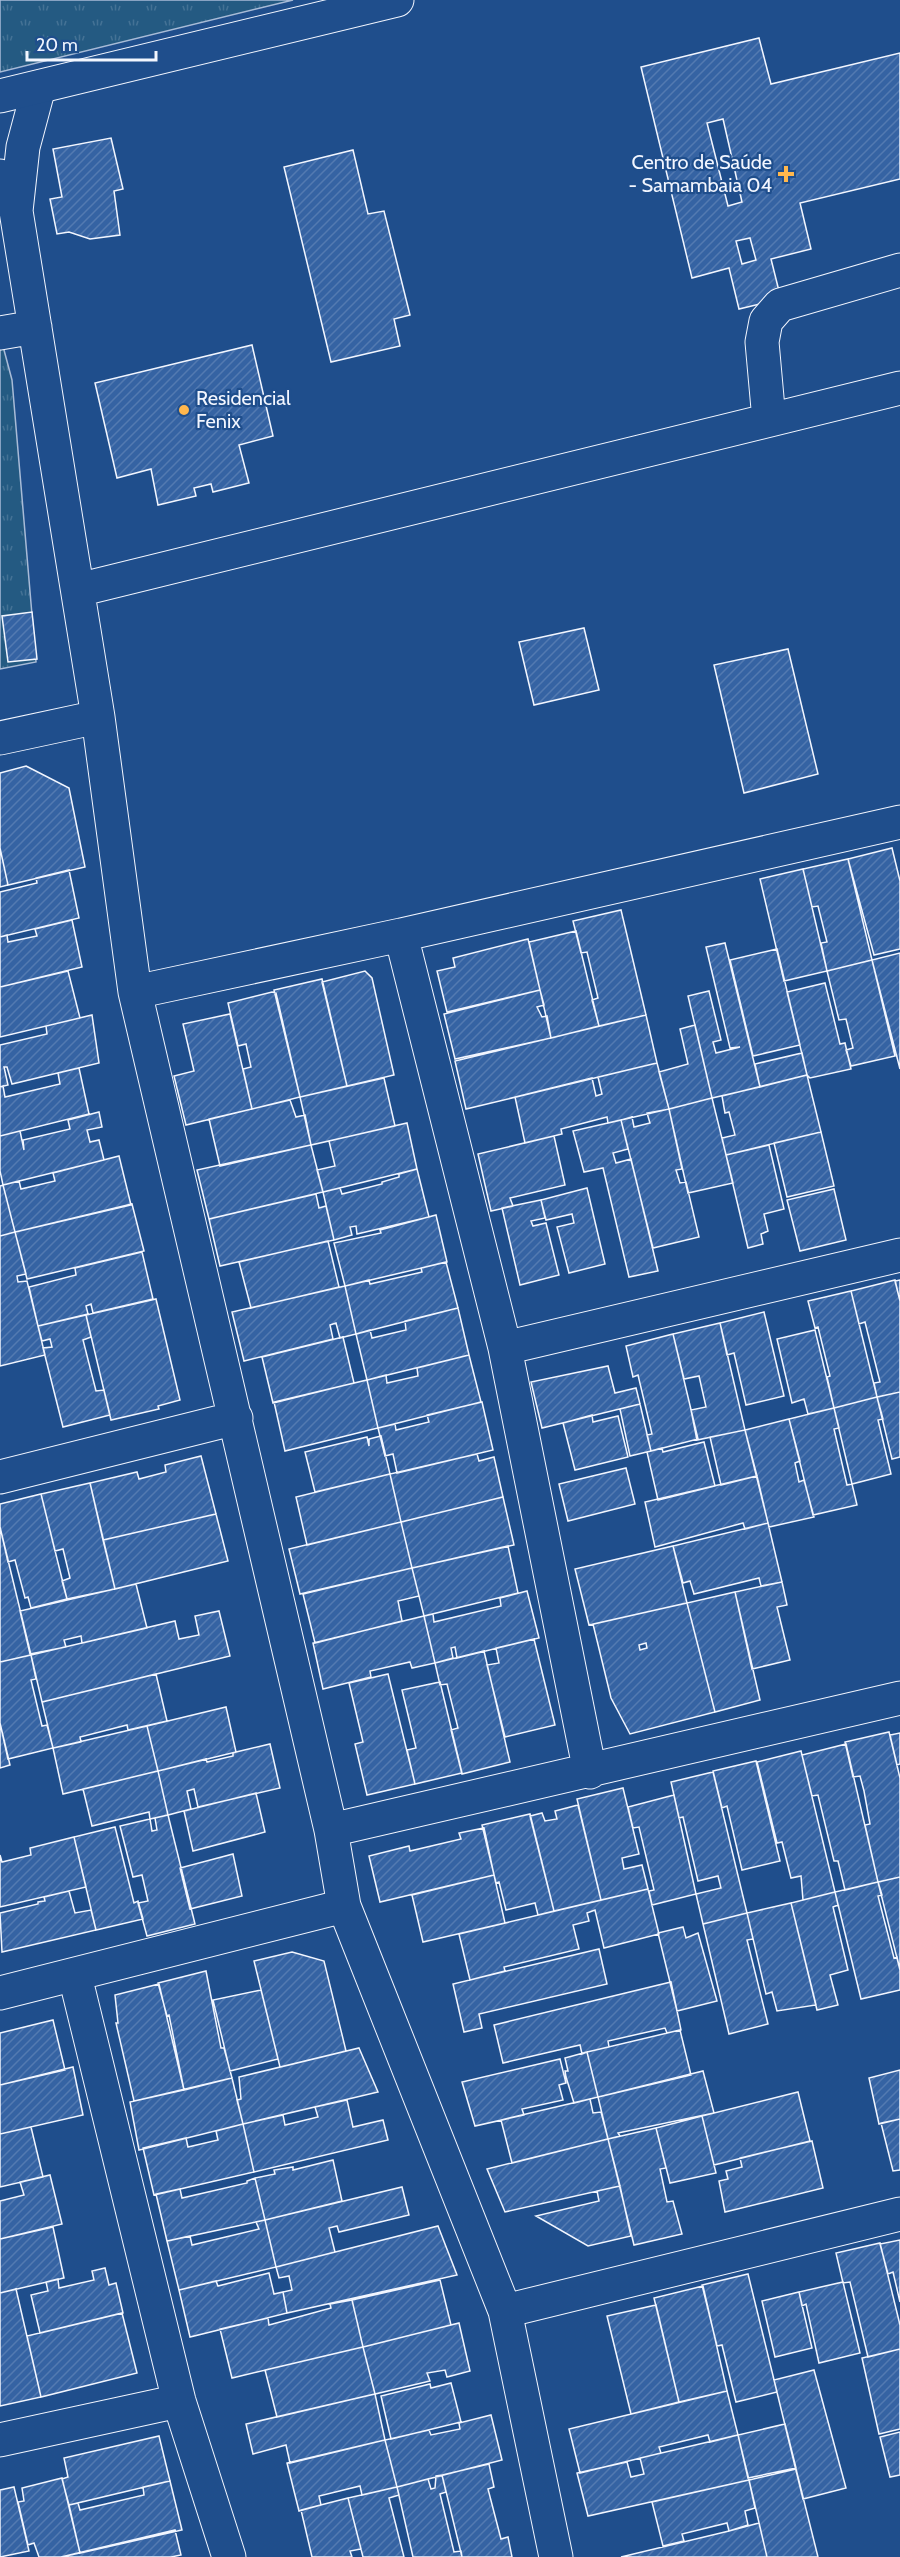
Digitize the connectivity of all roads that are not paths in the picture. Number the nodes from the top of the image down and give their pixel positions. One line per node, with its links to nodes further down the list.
1 (397, 0): 2 (street)
2 (39, 87): 3 (street); 5 (street)
3 (0, 96)
4 (0, 176): 5 (street)
5 (16, 211): 7 (street)
6 (900, 270): 10 (street)
7 (35, 327): 8 (street); 11 (street)
8 (0, 333)
9 (900, 388): 10 (street)
10 (769, 420): 11 (street)
11 (78, 590): 12 (street)
12 (99, 717): 13 (street); 16 (street)
13 (0, 738)
14 (900, 822): 15 (street)
15 (401, 934): 16 (street); 18 (street)
16 (135, 992): 19 (street)
17 (900, 1255): 18 (street)
18 (505, 1348): 22 (street)
19 (236, 1418): 20 (street); 23 (street)
20 (0, 1477)
21 (900, 1698): 22 (street)
22 (590, 1772): 23 (street)
23 (331, 1830): 24 (street)
24 (344, 1906): 25 (street); 28 (street)
25 (75, 1976): 26 (street); 29 (street)
26 (0, 1994)
27 (900, 2214): 28 (street)
28 (505, 2311): 32 (street)
29 (179, 2401): 30 (street); 31 (street)
30 (0, 2440)
31 (229, 2557)
32 (556, 2557)

